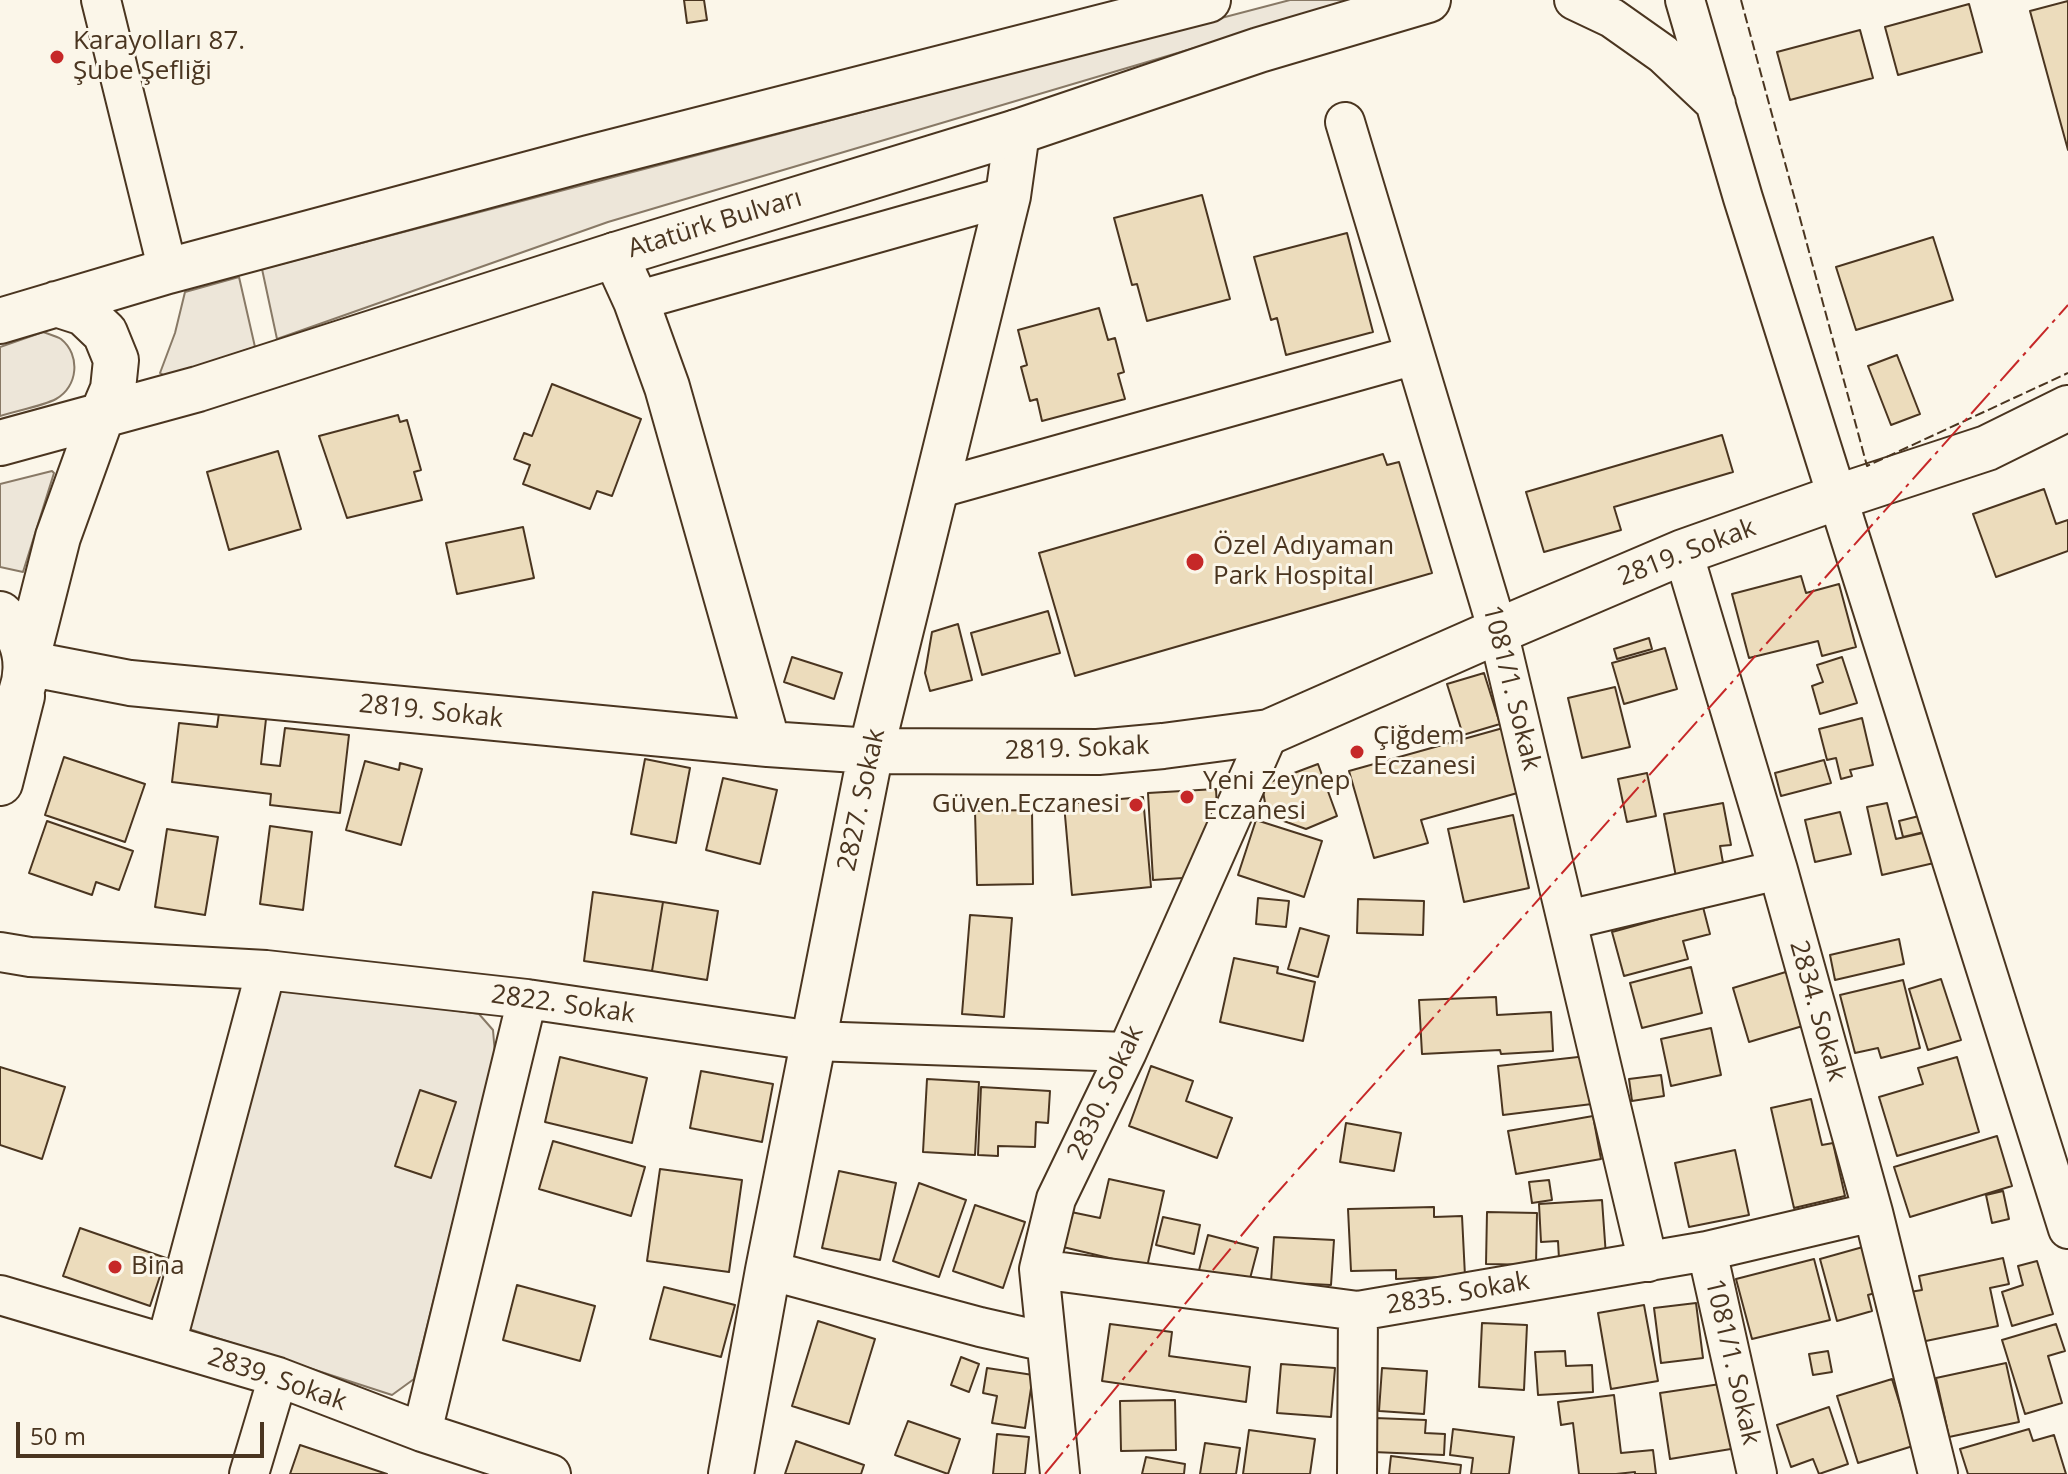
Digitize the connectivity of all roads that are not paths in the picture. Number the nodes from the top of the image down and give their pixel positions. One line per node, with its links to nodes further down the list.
1 (101, 0): 11 (street)
2 (1208, 0): 11 (main road)
3 (1428, 0): 8 (main road, Atatürk Bulvarı)
4 (1574, 0): 6 (street)
5 (1685, 0): 6 (street)
6 (1717, 105): 20 (street)
7 (1345, 122): 15 (street, 1081/1. Sokak)
8 (1017, 132): 9 (main road, 2827. Sokak); 10 (main road, Atatürk Bulvarı)
9 (1008, 196): 12 (street); 19 (main road, 2827. Sokak)
10 (615, 255): 12 (main road); 17 (main road, Atatürk Bulvarı)
11 (168, 271): 13 (main road)
12 (636, 301): 27 (main road)
13 (56, 304): 14 (main road); 17 (main road)
14 (0, 321)
15 (1415, 355): 19 (street); 23 (street, 1081/1. Sokak)
16 (2068, 408): 20 (main road, 2819. Sokak)
17 (102, 415): 18 (main road, Atatürk Bulvarı); 24 (main road)
18 (0, 443)
19 (936, 489): 28 (main road, 2827. Sokak)
20 (1838, 497): 21 (main road, 2819. Sokak); 38 (street)
21 (1683, 552): 23 (main road, 2819. Sokak); 30 (street, 2834. Sokak)
22 (0, 614): 24 (main road)
23 (1498, 631): 26 (main road, 2819. Sokak); 31 (street, 1081/1. Sokak)
24 (25, 676): 25 (main road); 27 (main road, 2819. Sokak); 29 (main road)
25 (0, 724)
26 (1269, 732): 28 (main road, 2819. Sokak); 36 (street, 2830. Sokak)
27 (768, 744): 28 (main road, 2819. Sokak)
28 (871, 751): 35 (main road, 2827. Sokak)
29 (0, 783)
30 (1778, 870): 31 (street); 37 (street, 2834. Sokak)
31 (1568, 920): 40 (street, 1081/1. Sokak)
32 (0, 952): 33 (street, 2822. Sokak)
33 (266, 970): 34 (street, 2822. Sokak); 46 (street)
34 (527, 999): 35 (street, 2822. Sokak); 48 (street)
35 (813, 1041): 36 (street, 2822. Sokak); 42 (main road, 2827. Sokak)
36 (1127, 1052): 41 (street, 2830. Sokak)
37 (1873, 1212): 39 (street, 2835. Sokak); 55 (street, 2834. Sokak)
38 (2068, 1229)
39 (1707, 1251): 40 (street, 2835. Sokak); 54 (street, 1081/1. Sokak)
40 (1648, 1262): 44 (street, 2835. Sokak)
41 (1039, 1269): 44 (street, 2835. Sokak); 45 (street, 2830. Sokak)
42 (768, 1270): 45 (street); 51 (main road, 2827. Sokak)
43 (0, 1295): 46 (street, 2839. Sokak)
44 (1358, 1311): 53 (street)
45 (1046, 1342): 52 (street, 2830. Sokak)
46 (166, 1344): 47 (street, 2839. Sokak)
47 (278, 1377): 48 (street, 2839. Sokak); 49 (street)
48 (422, 1432): 50 (street, 2839. Sokak)
49 (249, 1474)
50 (551, 1474)
51 (731, 1474)
52 (1060, 1474)
53 (1357, 1474)
54 (1757, 1474)
55 (1938, 1474)

